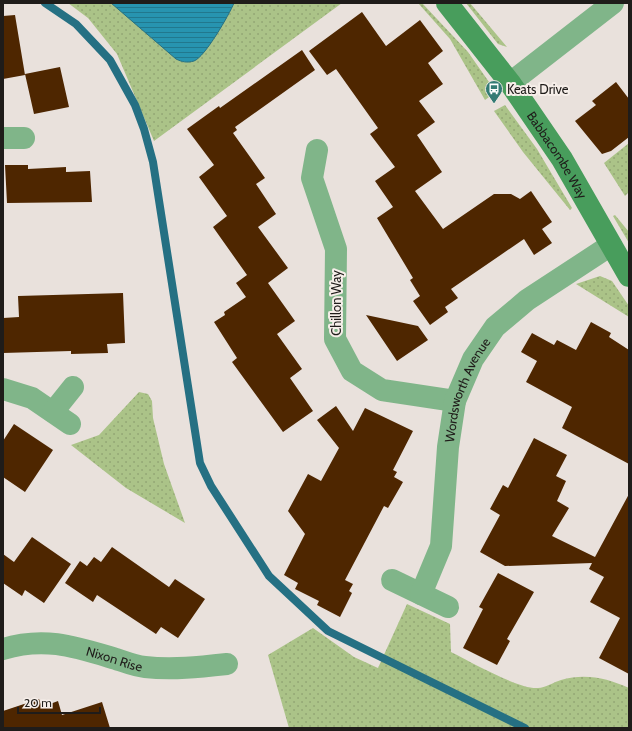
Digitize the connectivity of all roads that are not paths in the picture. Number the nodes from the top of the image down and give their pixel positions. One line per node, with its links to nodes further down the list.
1 (447, 3): 3 (street, Babbacombe Way)
2 (613, 3): 3 (street)
3 (510, 84): 5 (street, Babbacombe Way)
4 (317, 150): 9 (street, Chillon Way)
5 (611, 245): 6 (street, Babbacombe Way); 9 (street, Wordsworth Avenue)
6 (629, 276)
7 (73, 387): 8 (street)
8 (3, 388)
9 (455, 401): 11 (street, Wordsworth Avenue)
10 (392, 580): 11 (street)
11 (421, 594): 12 (street)
12 (448, 607)
13 (3, 649): 14 (street, Nixon Rise)
14 (227, 664)

